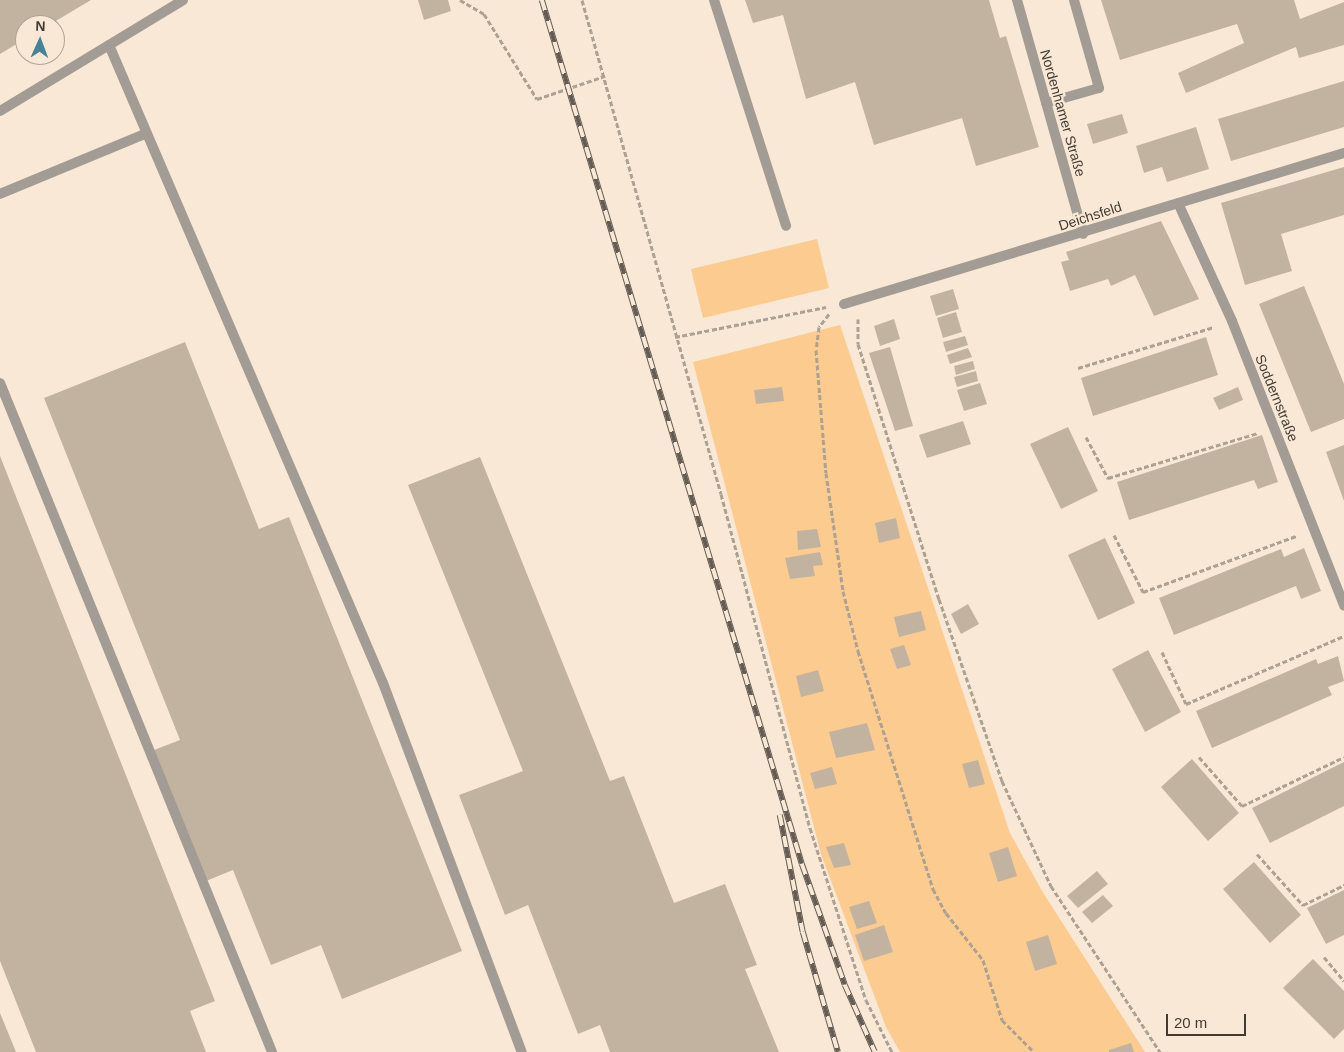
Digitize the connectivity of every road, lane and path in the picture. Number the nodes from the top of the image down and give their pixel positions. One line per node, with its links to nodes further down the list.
1 (183, 0): 7 (street)
2 (460, 0): 8 (path)
3 (582, 0): 8 (path)
4 (714, 0): 15 (street)
5 (1017, 0): 9 (street, Nordenhamer Straße)
6 (1074, 0): 9 (street)
7 (109, 45): 10 (street); 11 (street)
8 (605, 76): 20 (path)
9 (1046, 103): 16 (street, Nordenhamer Straße)
10 (0, 111)
11 (145, 134): 13 (street); 37 (street)
12 (1344, 153): 14 (street, Deichsfeld)
13 (0, 194)
14 (1178, 202): 16 (street, Deichsfeld); 19 (street, Soddernstraße)
15 (786, 226)
16 (1083, 234): 17 (street, Deichsfeld)
17 (867, 298): 18 (street, Deichsfeld); 40 (path)
18 (844, 304): 20 (path); 39 (path)
19 (1232, 321): 21 (path); 23 (street, Soddernstraße)
20 (675, 337): 38 (path)
21 (1078, 368)
22 (0, 383): 36 (street)
23 (1275, 428): 24 (path); 25 (street, Soddernstraße)
24 (1086, 437)
25 (1314, 530): 26 (path); 27 (street, Soddernstraße)
26 (1114, 535)
27 (1344, 606)
28 (1344, 636): 29 (path)
29 (1162, 652)
30 (1199, 757): 31 (path)
31 (1344, 758)
32 (1257, 854): 33 (path)
33 (1344, 885)
34 (1324, 957): 35 (path)
35 (1344, 981)
36 (272, 1052)
37 (522, 1052)
38 (892, 1052)
39 (1034, 1052)
40 (1160, 1052)

